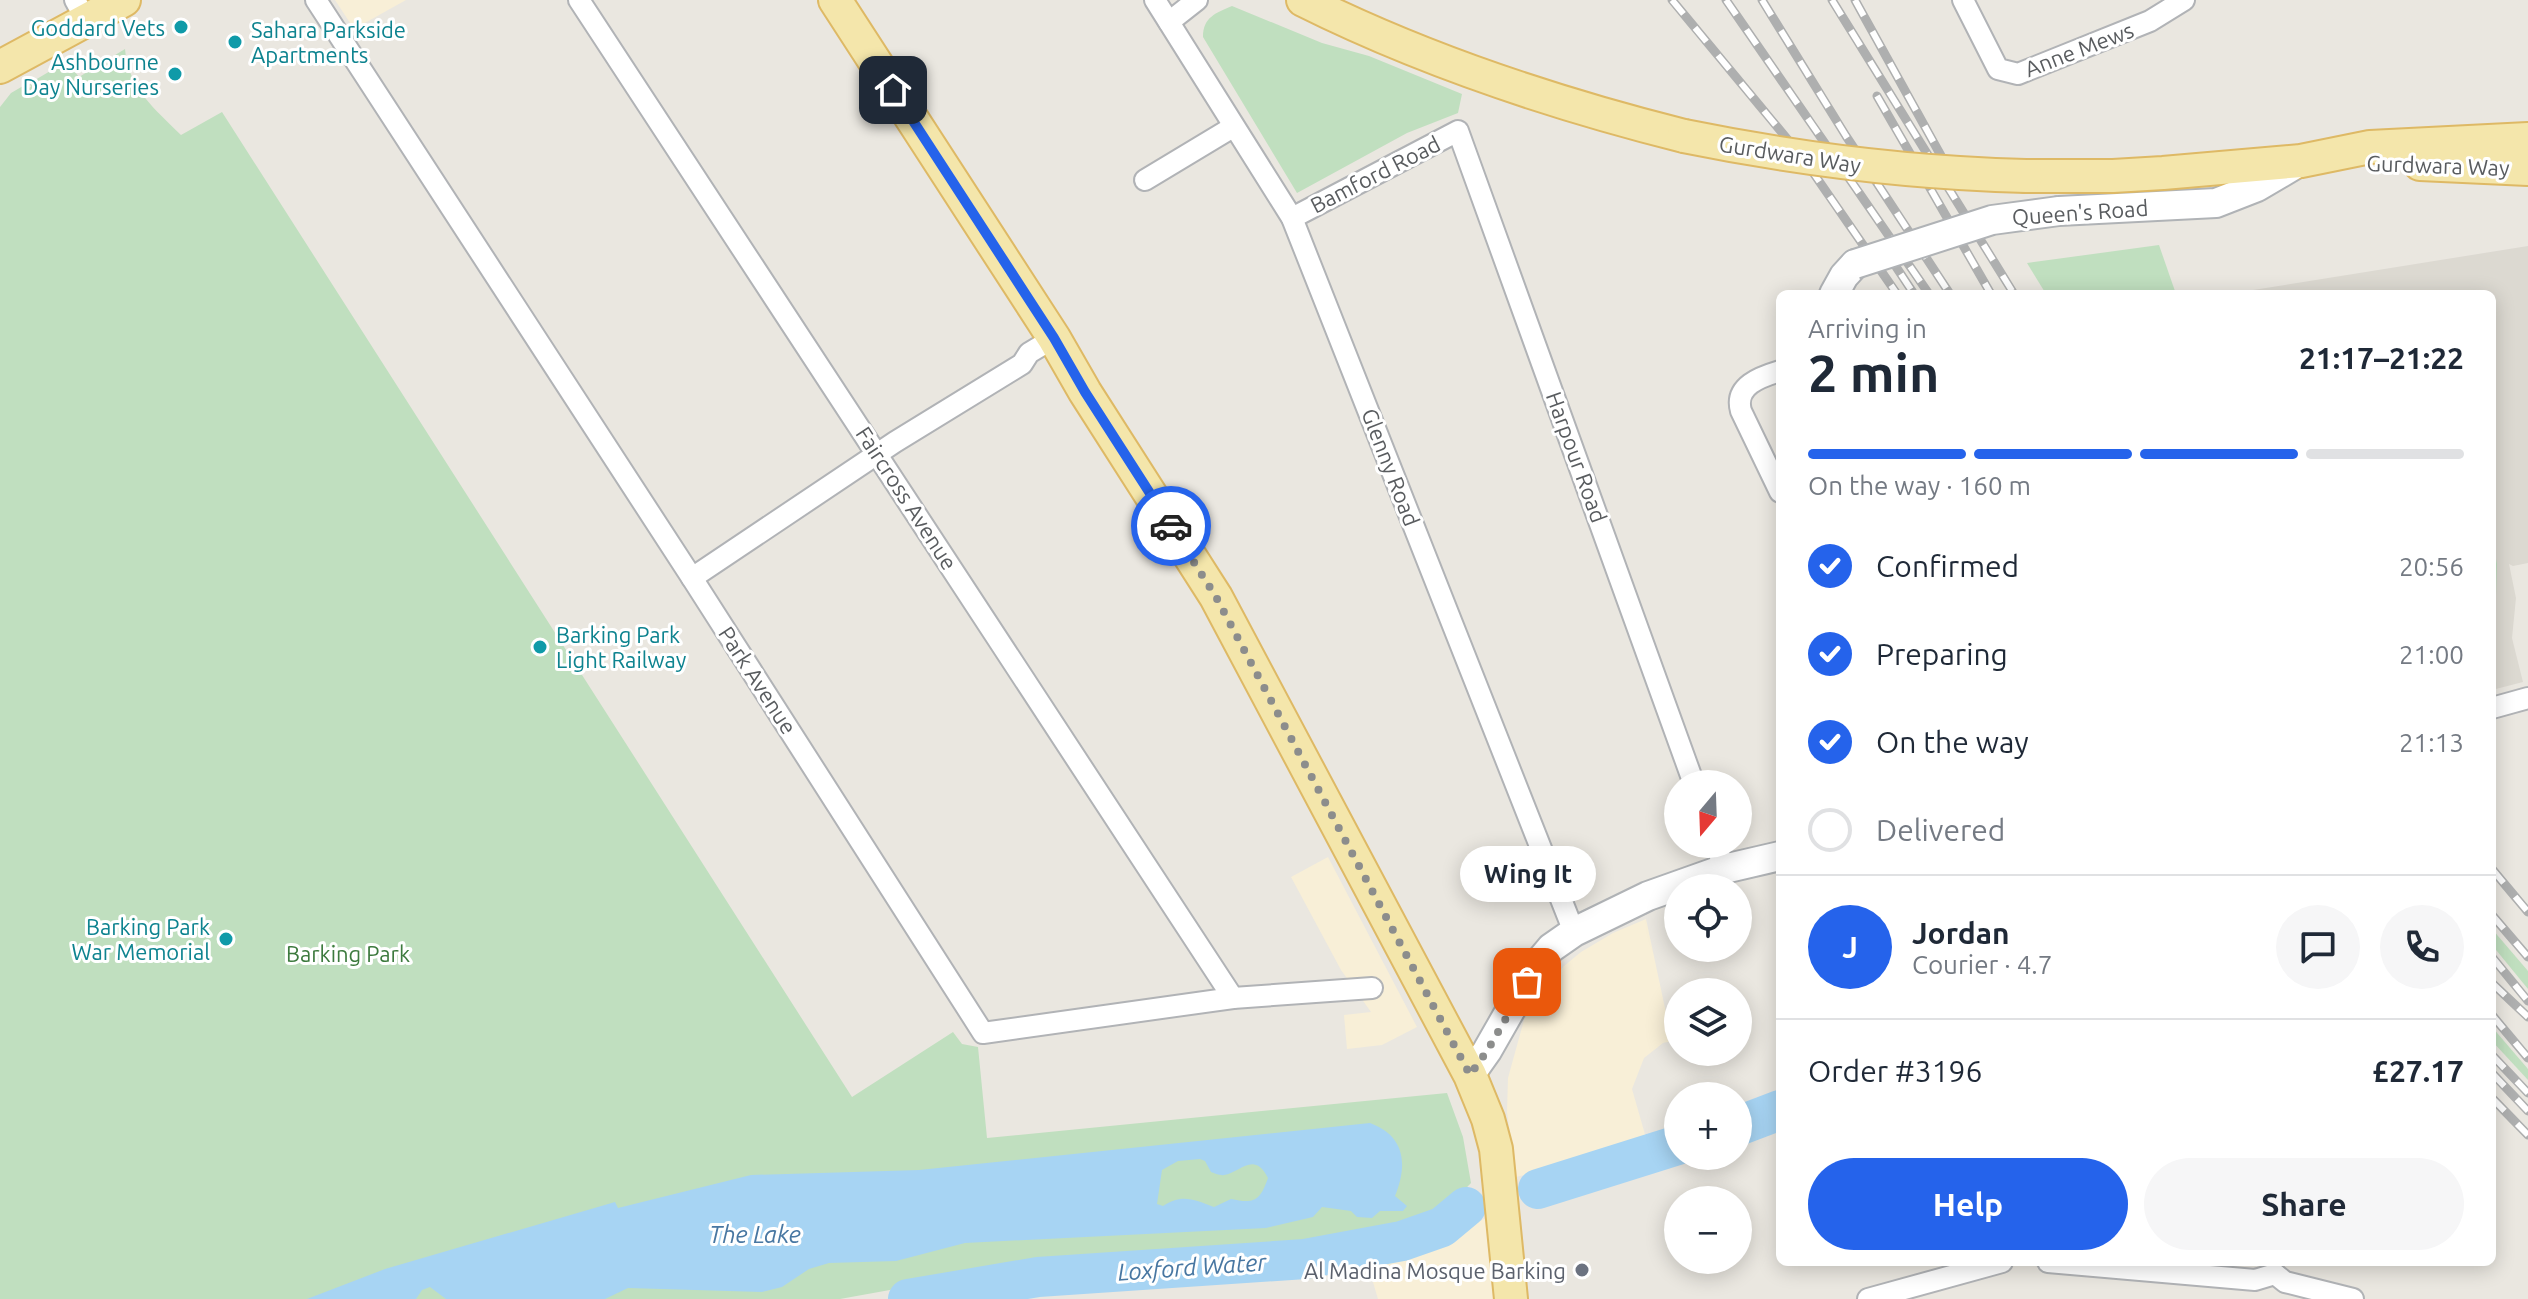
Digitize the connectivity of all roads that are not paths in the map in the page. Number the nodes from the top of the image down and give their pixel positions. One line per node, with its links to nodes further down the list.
1 (124, 0): 10 (main road)
2 (316, 0): 25 (street, Park Avenue)
3 (579, 0): 23 (street, Faircross Avenue)
4 (835, 0): 21 (main road)
5 (1155, 0): 11 (street, Glenny Road)
6 (1197, 0): 11 (street)
7 (1303, 0): 16 (main road, Gurdwara Way, bridge)
8 (1963, 0): 9 (street, Anne Mews)
9 (2184, 0)
10 (81, 10): 12 (main road)
11 (1169, 22): 13 (street, Glenny Road)
12 (0, 67)
13 (1233, 127): 18 (street); 19 (street, Glenny Road)
14 (1458, 131): 19 (street, Bamford Road); 28 (street, Harpour Road)
15 (2521, 140): 16 (main road, Gurdwara Way)
16 (2301, 161): 17 (main road, Gurdwara Way); 20 (street, Queen's Road, bridge)
17 (2528, 169)
18 (1145, 180)
19 (1292, 218): 32 (street, Glenny Road)
20 (1836, 290)
21 (1054, 338): 23 (street); 35 (main road)
22 (1776, 372): 24 (street)
23 (878, 455): 25 (street); 34 (street, Faircross Avenue)
24 (1776, 484)
25 (692, 578): 34 (street, Park Avenue)
26 (2528, 698): 27 (street)
27 (2496, 707)
28 (1689, 770)
29 (1752, 856): 30 (street)
30 (1776, 856)
31 (1716, 858): 32 (street)
32 (1574, 932): 35 (street)
33 (1372, 988): 34 (street, Park Avenue)
34 (1233, 998)
35 (1470, 1075): 39 (main road)
36 (1988, 1266): 40 (street)
37 (2094, 1266): 38 (street)
38 (2275, 1268): 41 (street)
39 (1511, 1299)
40 (1868, 1299)
41 (2353, 1299)

